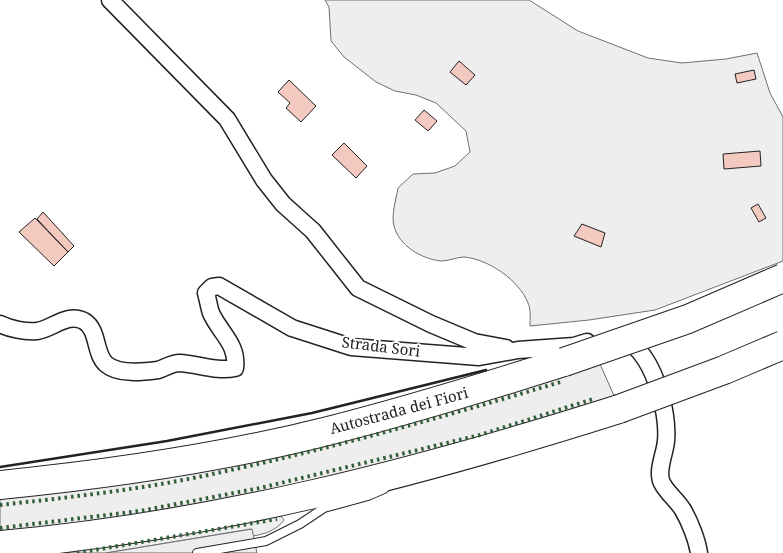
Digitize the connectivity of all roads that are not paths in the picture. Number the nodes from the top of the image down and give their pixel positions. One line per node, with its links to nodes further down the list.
1 (110, 0): 5 (street)
2 (783, 278): 7 (highway, Autostrada dei Fiori, bridge)
3 (0, 324): 5 (street, Strada Sori)
4 (783, 345): 6 (highway, bridge)
5 (518, 350): 10 (street, Strada Sori)
6 (415, 471): 8 (highway); 9 (lane)
7 (0, 485)
8 (0, 545)
9 (197, 553)
10 (699, 553)

